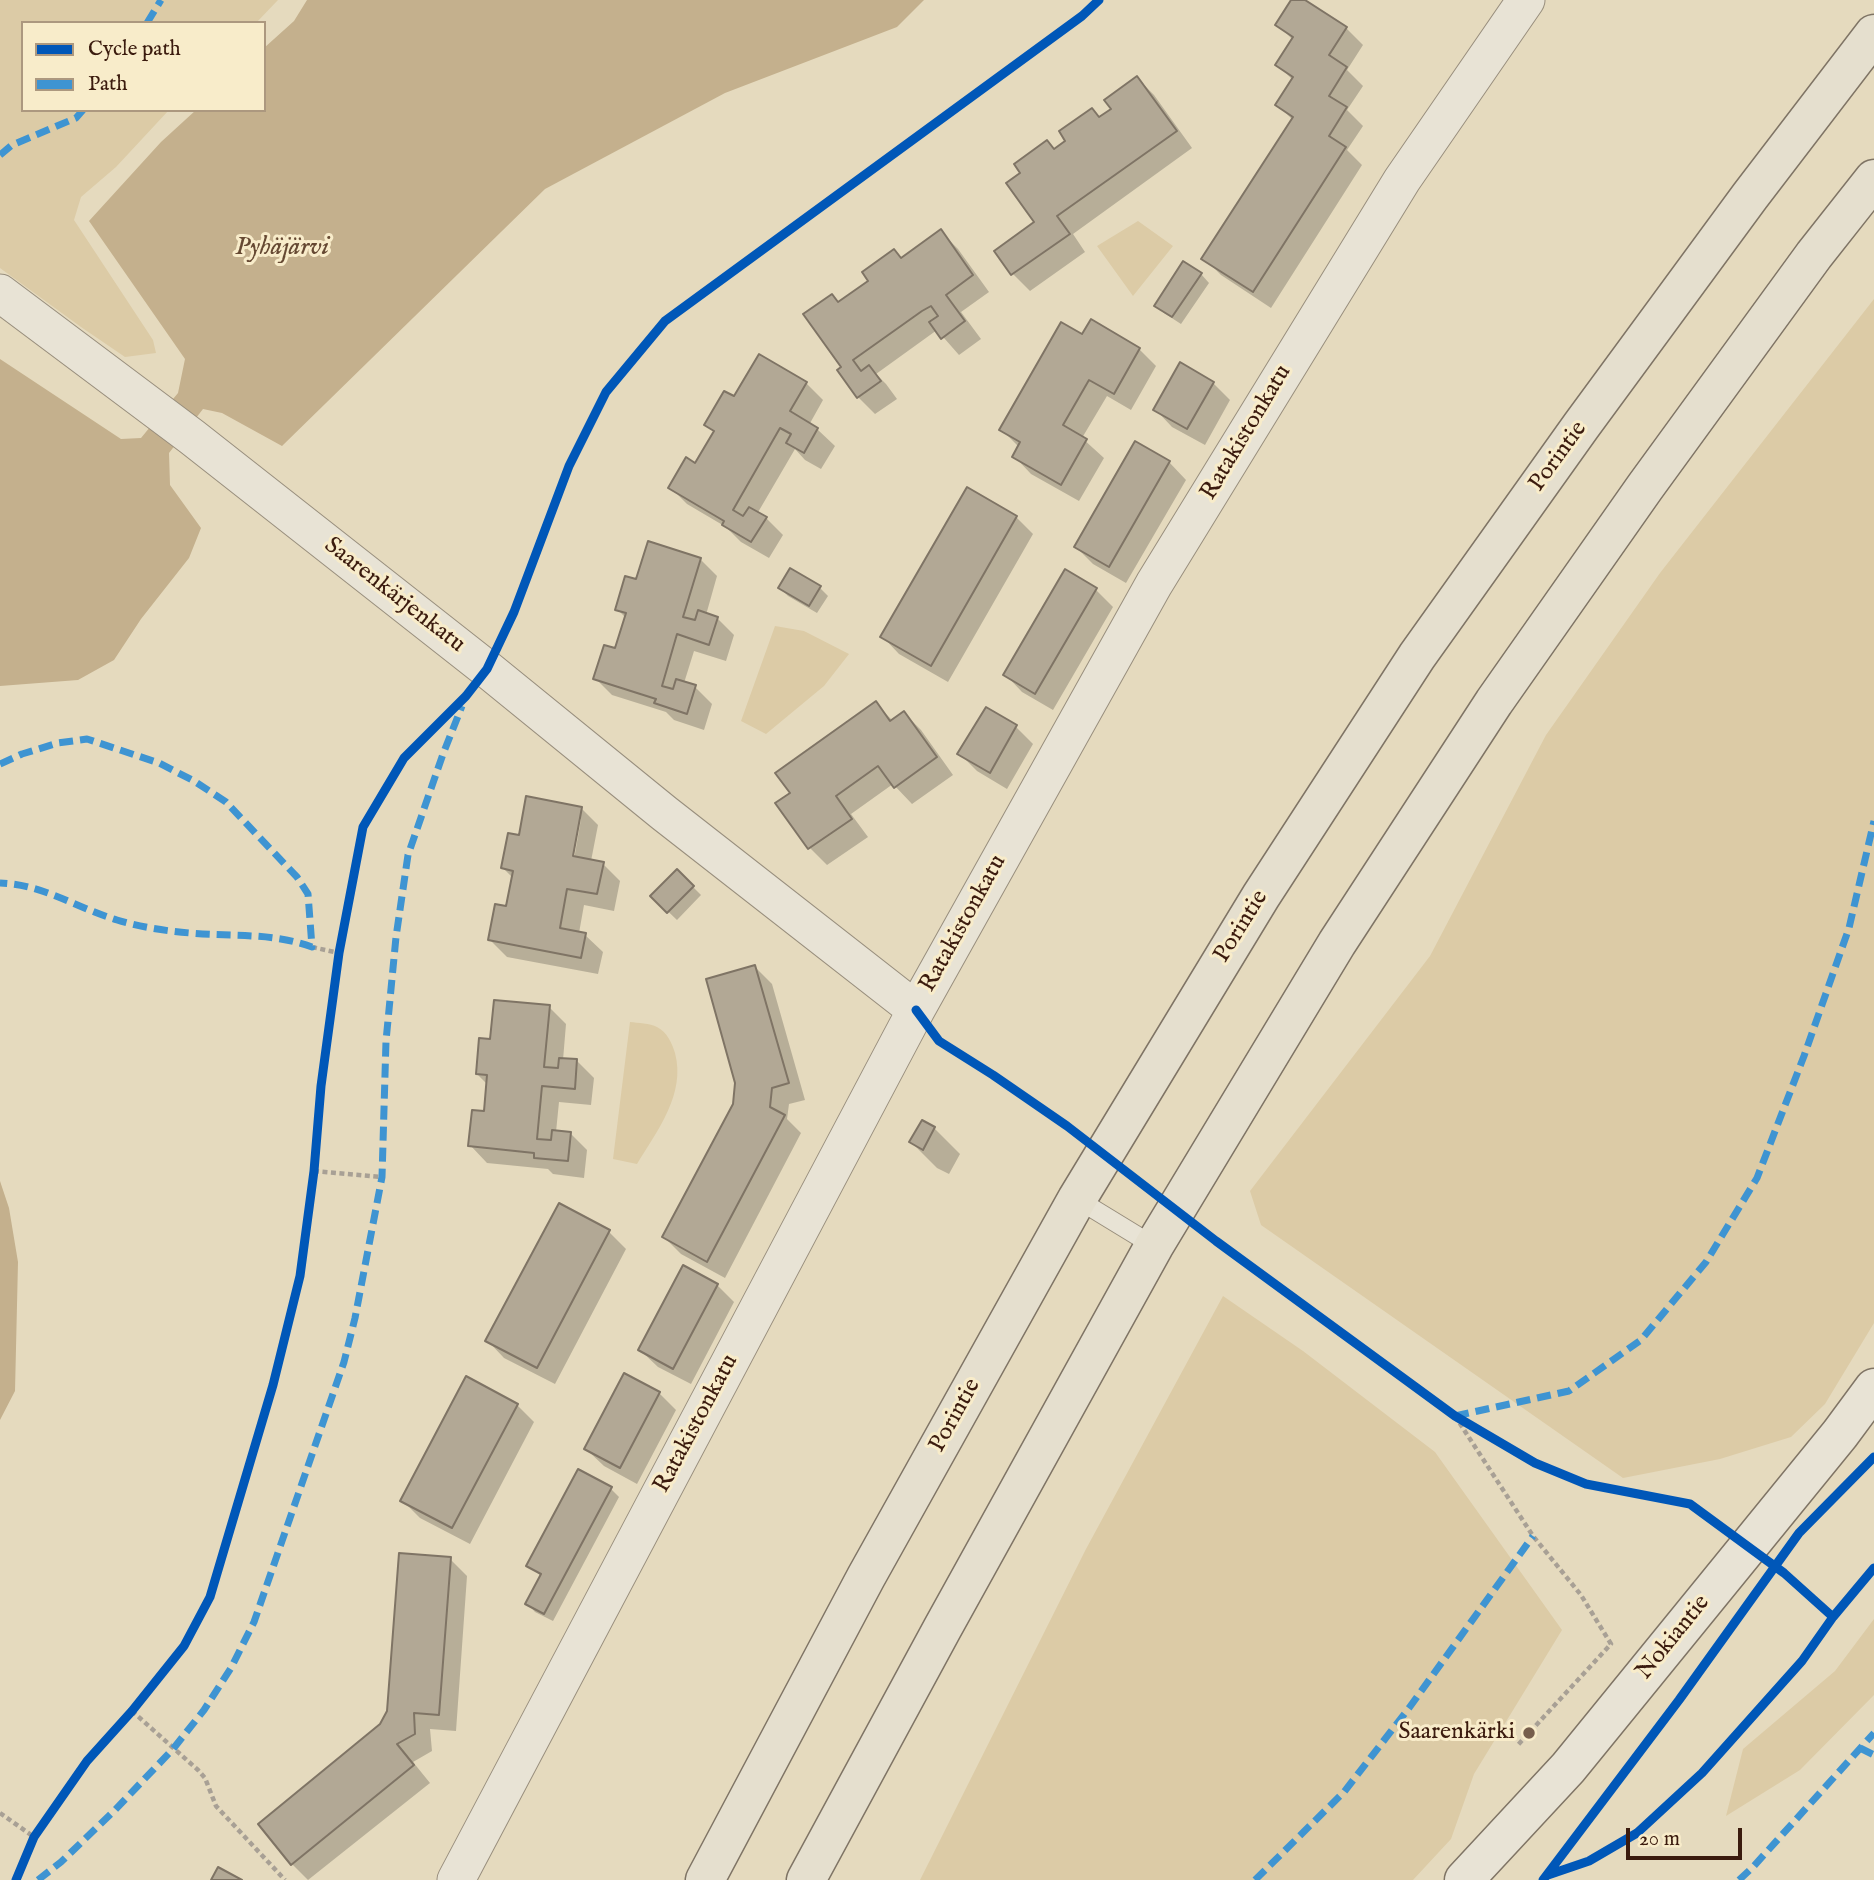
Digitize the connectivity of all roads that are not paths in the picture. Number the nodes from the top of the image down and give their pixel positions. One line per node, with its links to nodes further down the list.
1 (1526, 0): 5 (street, Ratakistonkatu)
2 (1874, 34): 6 (highway, Porintie)
3 (1874, 178): 7 (highway)
4 (0, 293): 5 (street, Saarenkärjenkatu)
5 (915, 1010): 9 (street, Ratakistonkatu)
6 (1077, 1199): 7 (lane); 10 (highway, Porintie)
7 (1154, 1246): 11 (highway)
8 (1874, 1388): 12 (main road, Nokiantie)
9 (456, 1880)
10 (705, 1880)
11 (806, 1880)
12 (1464, 1880)

